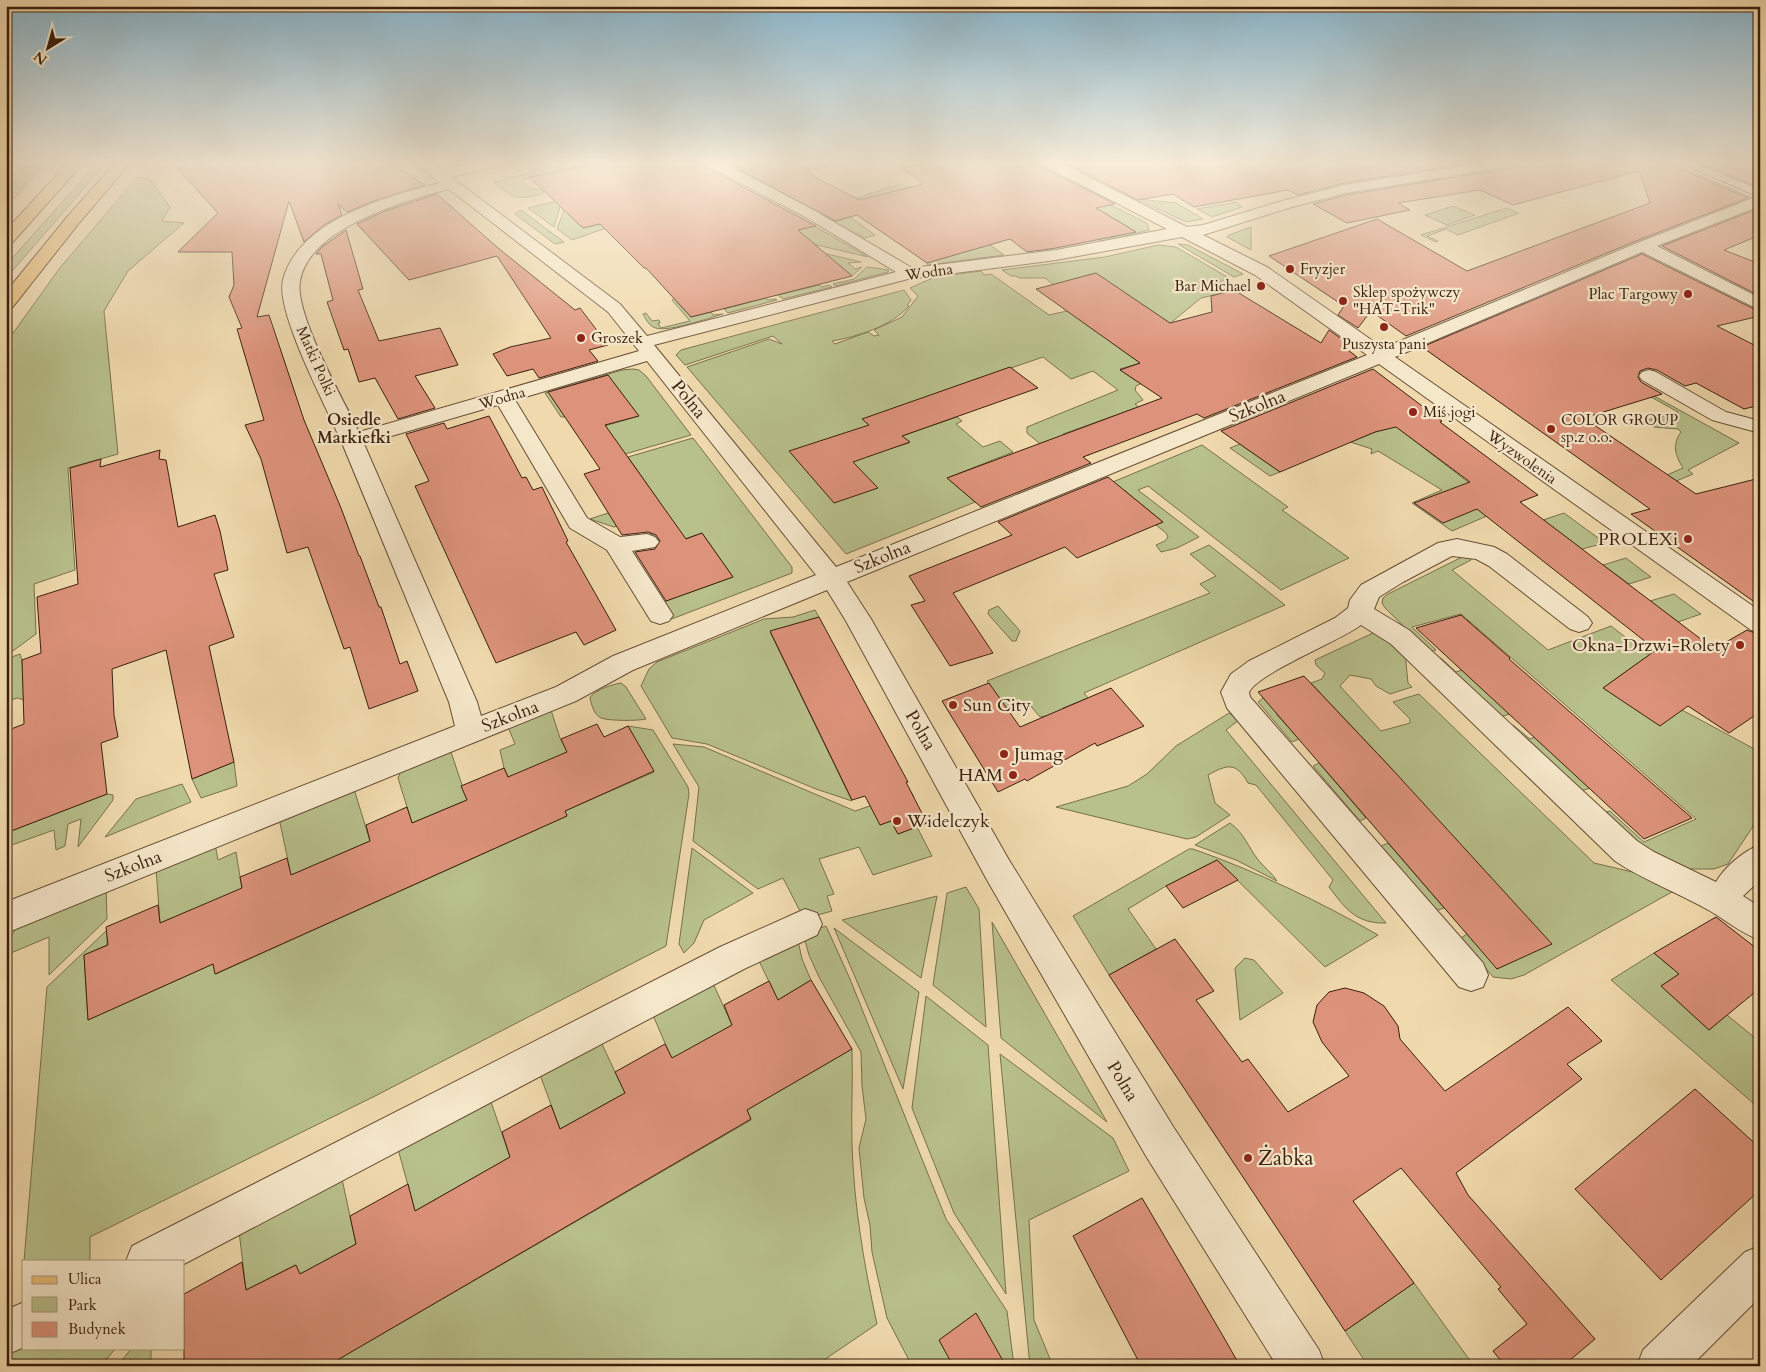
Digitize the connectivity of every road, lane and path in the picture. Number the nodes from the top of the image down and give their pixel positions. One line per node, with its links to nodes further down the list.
1 (19, 226): 10 (main road)
2 (69, 226): 13 (main road)
3 (338, 226): 20 (street, Matki Polki)
4 (507, 226): 15 (street, Polna)
5 (831, 226): 12 (street)
6 (1172, 226): 9 (street, Wyzwolenia)
7 (1218, 226): 9 (street, Wodna)
8 (1694, 226): 11 (street, Szkolna)
9 (1184, 232): 12 (street, Wodna); 16 (street, Wyzwolenia)
10 (6, 240)
11 (1642, 246): 14 (street); 16 (street, Szkolna)
12 (907, 274): 15 (street, Wodna)
13 (6, 304)
14 (1760, 305)
15 (647, 348): 18 (street, Wodna); 23 (street, Polna)
16 (1381, 356): 23 (street, Szkolna); 27 (street, Wyzwolenia)
17 (1649, 376): 19 (street)
18 (504, 398): 20 (street, Wodna); 22 (street)
19 (1760, 427)
20 (352, 441): 28 (street, Matki Polki)
21 (648, 542): 22 (street)
22 (616, 545): 25 (street)
23 (831, 577): 28 (street, Szkolna); 39 (street, Polna)
24 (1360, 612): 26 (street); 30 (street); 34 (street)
25 (660, 615)
26 (1580, 623)
27 (1760, 624)
28 (471, 731): 31 (street, Szkolna)
29 (1760, 859): 30 (street)
30 (1722, 901): 33 (street)
31 (6, 918)
32 (806, 924): 35 (street)
33 (1760, 926)
34 (1471, 975)
35 (149, 1260)
36 (1760, 1267): 40 (street)
37 (22, 1325): 38 (street)
38 (6, 1333)
39 (1303, 1366)
40 (1659, 1366)

